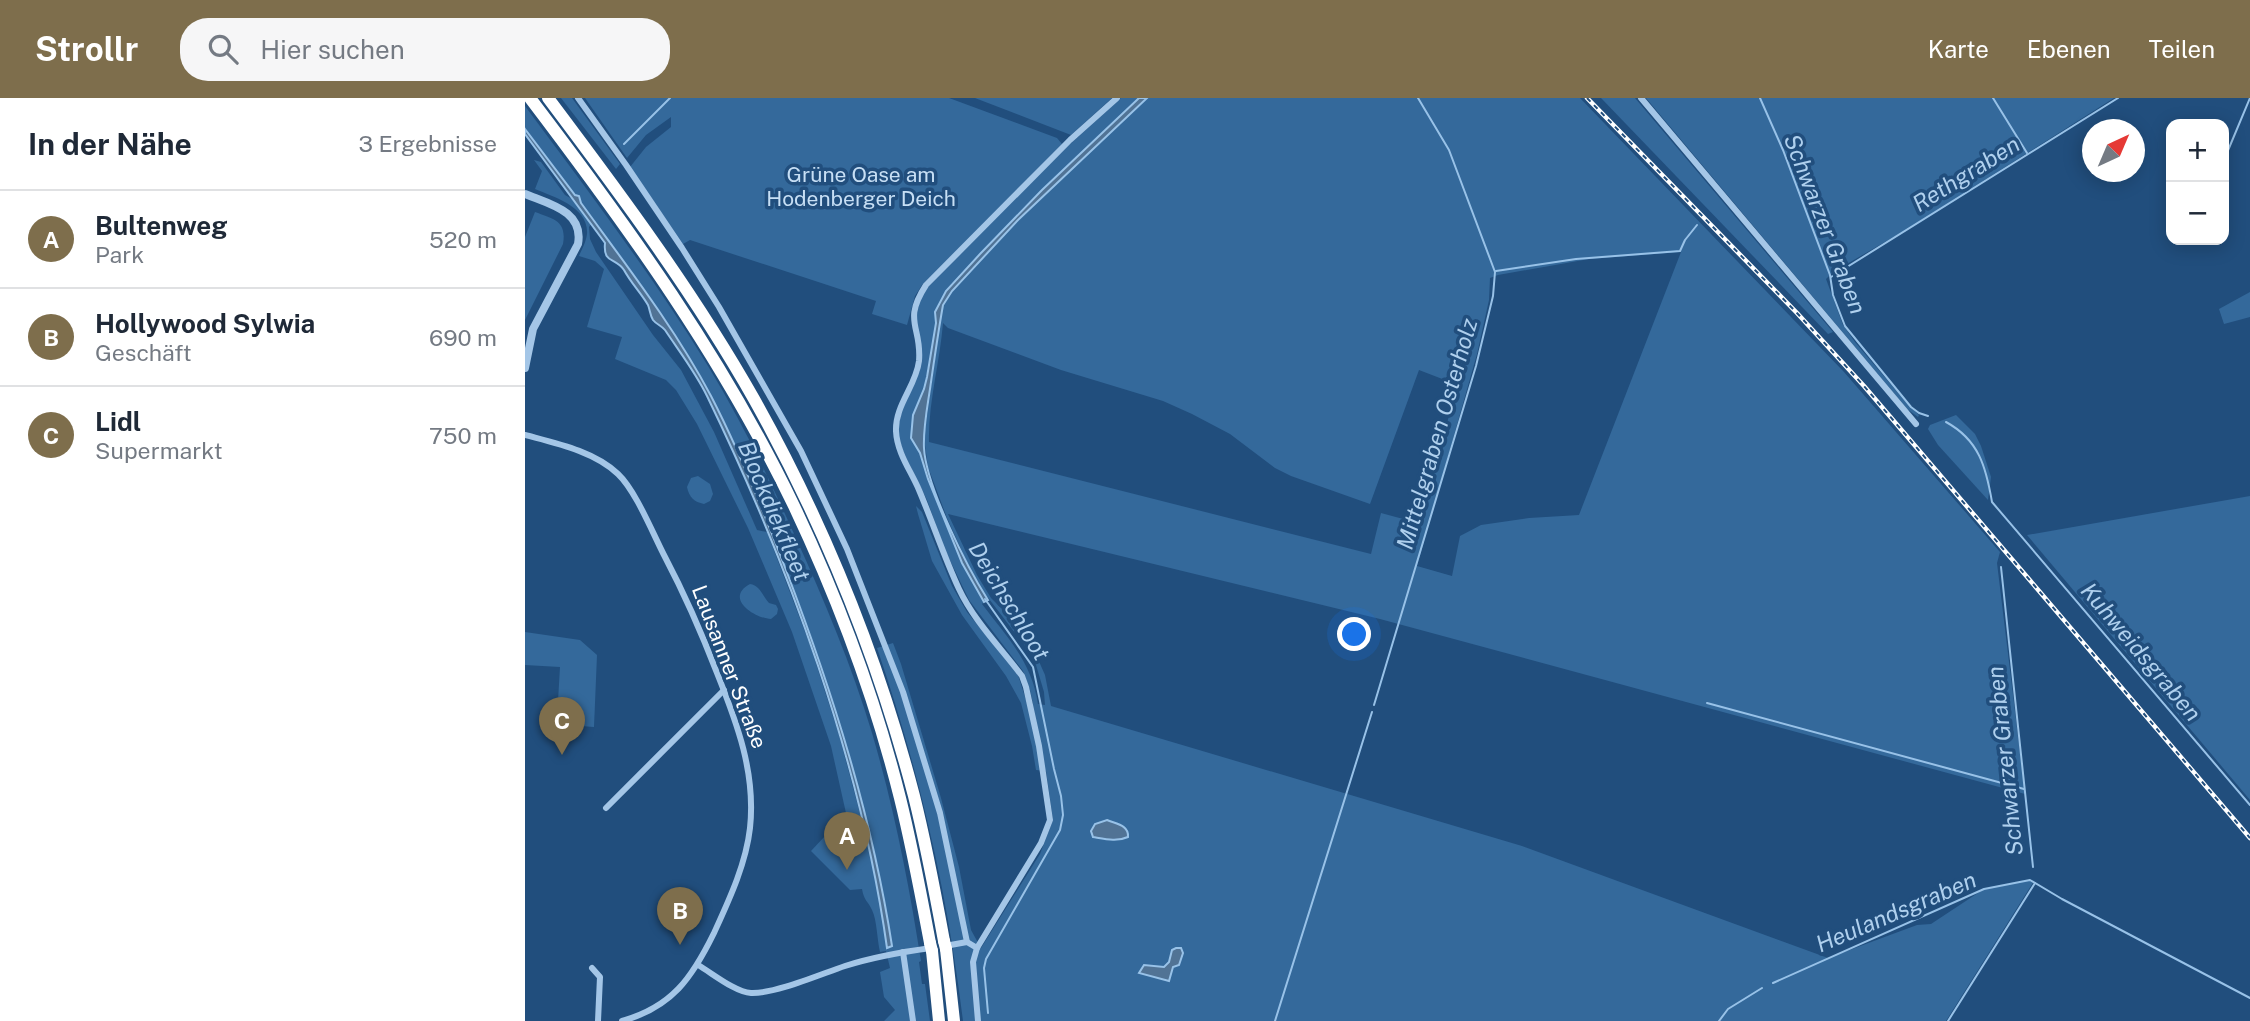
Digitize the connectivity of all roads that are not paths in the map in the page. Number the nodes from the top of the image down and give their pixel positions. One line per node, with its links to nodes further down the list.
1 (530, 98): 21 (highway)
2 (548, 98): 22 (highway)
3 (578, 98): 13 (street)
4 (1117, 98): 14 (street)
5 (1641, 98): 9 (street)
6 (525, 194): 7 (street)
7 (529, 328): 8 (street)
8 (525, 368)
9 (1916, 424)
10 (525, 435): 11 (street, Lausanner Straße)
11 (724, 690): 12 (street); 16 (street, Lausanner Straße)
12 (606, 808)
13 (967, 942): 14 (street); 15 (street)
14 (977, 948): 23 (street)
15 (903, 952): 16 (street); 20 (street)
16 (698, 965): 19 (street, Lausanner Straße)
17 (592, 968): 18 (street)
18 (599, 1021)
19 (622, 1021)
20 (913, 1021)
21 (939, 1021)
22 (954, 1021)
23 (978, 1021)

